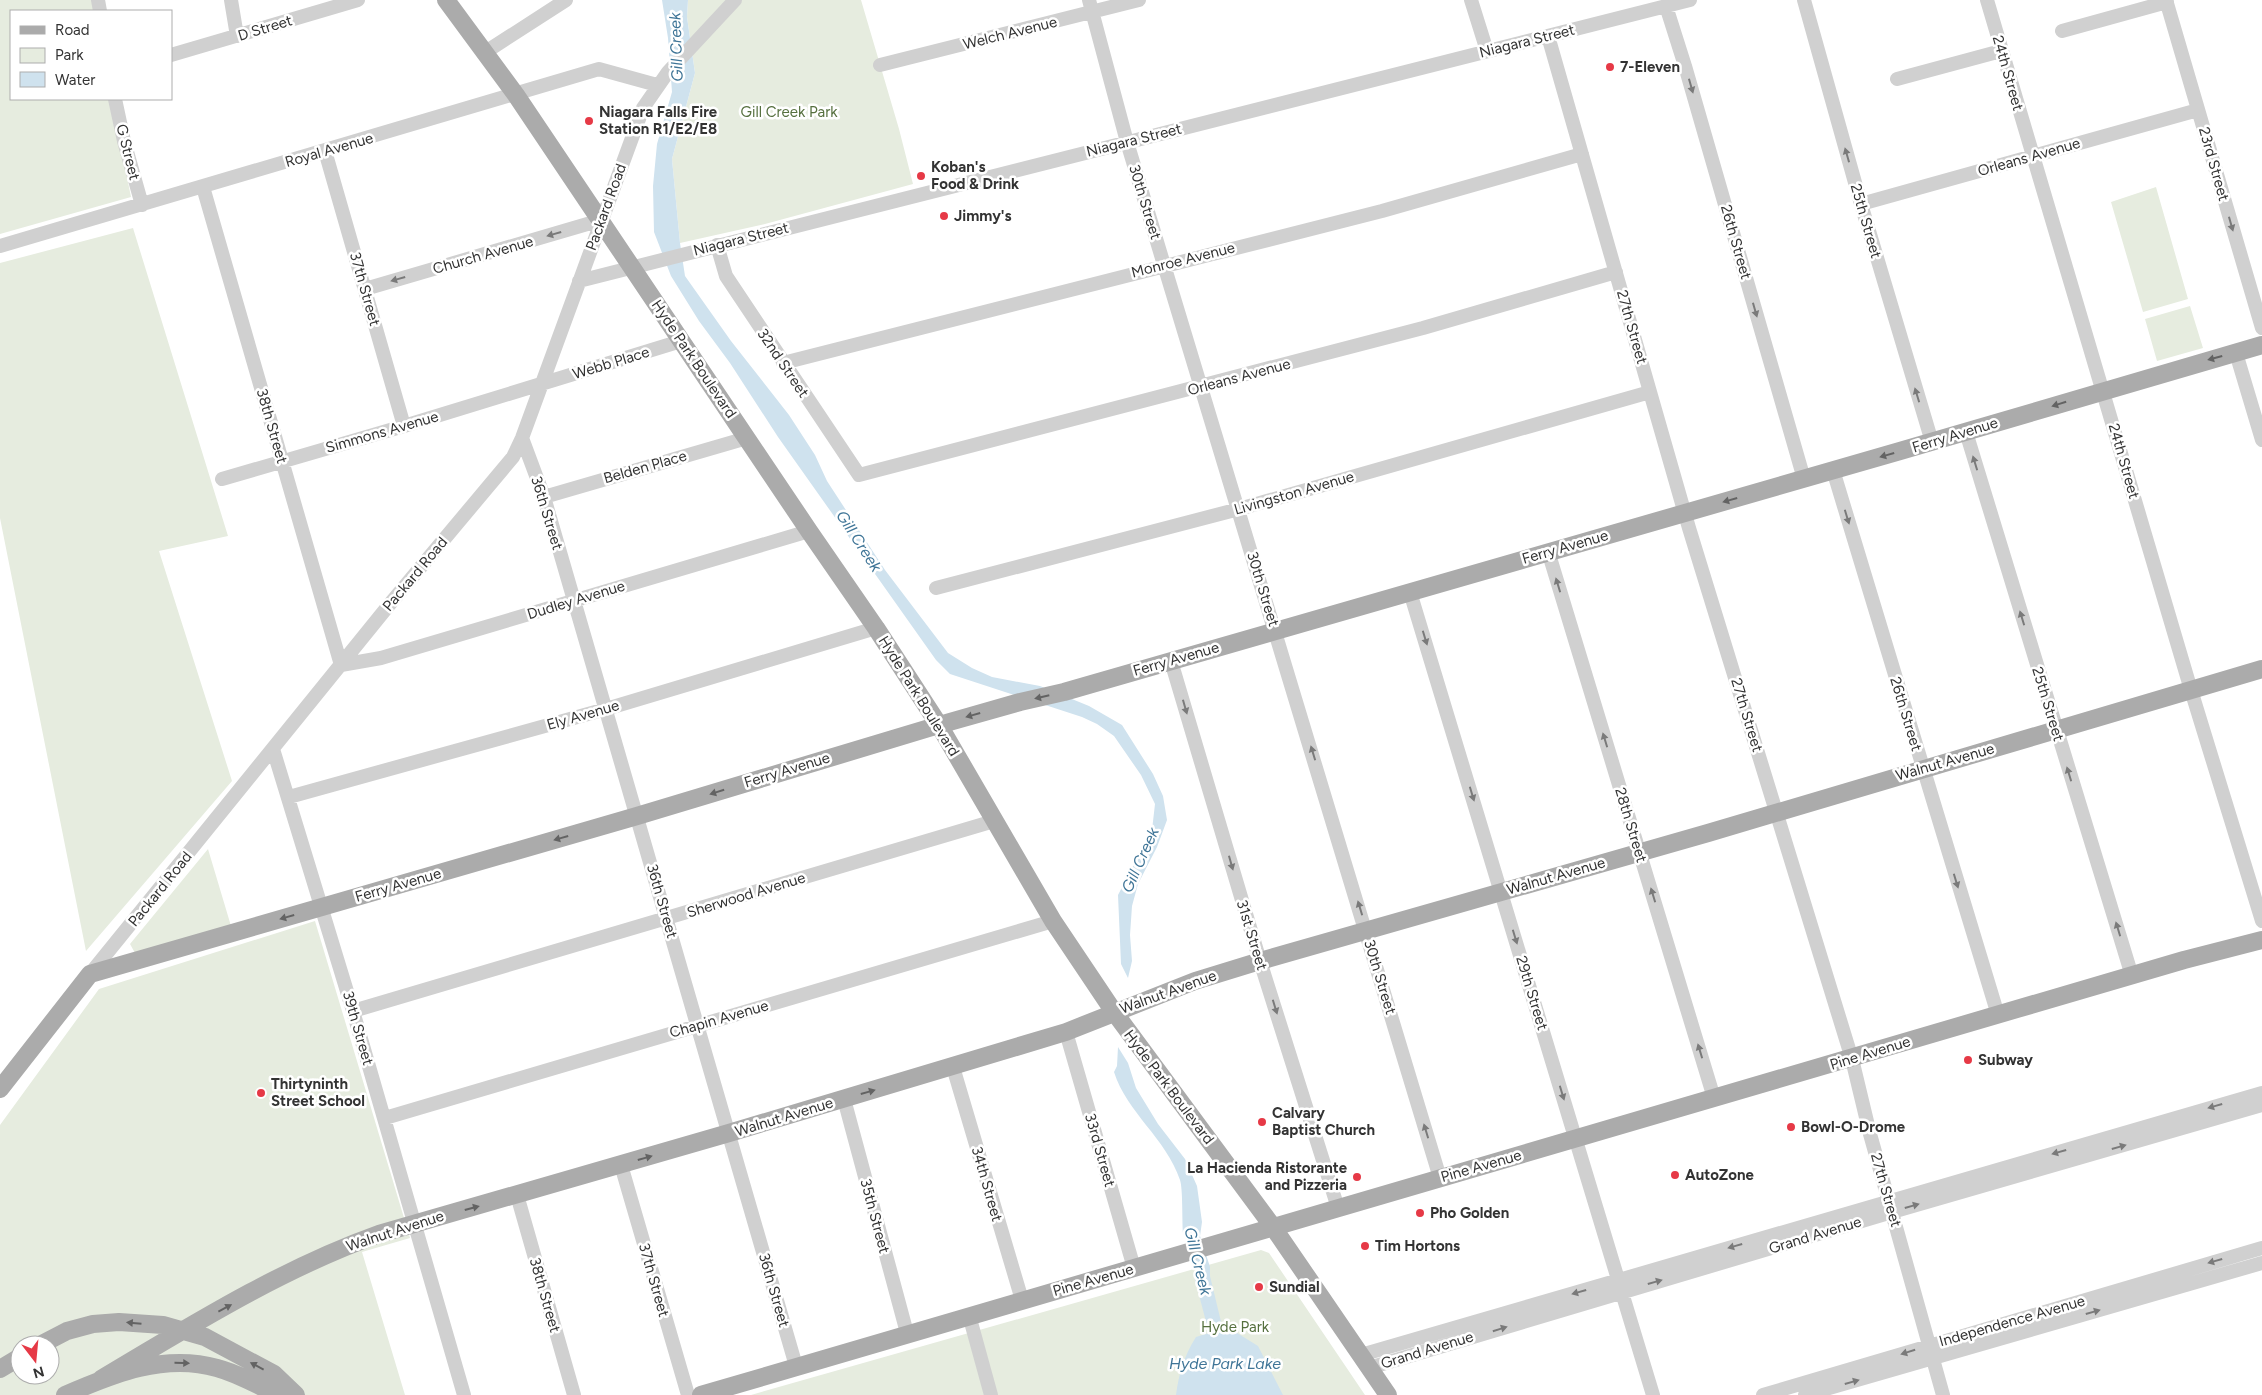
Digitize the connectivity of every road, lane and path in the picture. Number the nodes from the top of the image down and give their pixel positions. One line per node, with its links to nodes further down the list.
1 (230, 0): 17 (street)
2 (358, 0): 17 (street, D Street)
3 (446, 0): 21 (main road, Hyde Park Boulevard)
4 (566, 0): 21 (street)
5 (719, 0): 15 (street)
6 (735, 0): 15 (street, Packard Road)
7 (1139, 0): 13 (street, Welch Avenue)
8 (1471, 0): 19 (street)
9 (1690, 0): 14 (street, Niagara Street)
10 (1804, 0): 34 (street, 25th Street, one-way to 10)
11 (1987, 0): 20 (street, 24th Street)
12 (2166, 1): 16 (street); 28 (street, 23rd Street)
13 (1091, 6): 23 (street, Welch Avenue); 29 (street, 30th Street)
14 (1666, 6): 18 (street, Niagara Street); 63 (street, 26th Street, one-way to 63)
15 (719, 16): 25 (street, Packard Road)
16 (2062, 31)
17 (237, 36): 22 (street, D Street)
18 (1548, 36): 19 (street, Niagara Street); 31 (street, 27th Street)
19 (1487, 51): 29 (street, Niagara Street)
20 (2001, 51): 24 (street); 32 (street, 24th Street)
21 (484, 53): 26 (main road, Hyde Park Boulevard)
22 (172, 55)
23 (880, 65)
24 (1897, 79)
25 (657, 85): 26 (street, Royal Avenue); 36 (street, Packard Road)
26 (516, 95): 30 (street, Royal Avenue); 36 (main road, Hyde Park Boulevard)
27 (115, 100): 35 (street, G Street)
28 (2198, 110): 32 (street, Orleans Avenue); 44 (street, 23rd Street, one-way to 44)
29 (1127, 142): 37 (street, Niagara Street); 39 (street, 30th Street)
30 (325, 152): 33 (street, Royal Avenue); 43 (street, 37th Street)
31 (1582, 154): 39 (street, Monroe Avenue); 41 (street, 27th Street)
32 (2033, 157): 34 (street, Orleans Avenue); 51 (street, 24th Street)
33 (203, 187): 35 (street, Royal Avenue); 59 (street, 38th Street)
34 (1860, 204): 58 (street, 25th Street, one-way to 34)
35 (142, 205): 38 (street, Royal Avenue)
36 (600, 220): 40 (main road, Hyde Park Boulevard); 42 (street, Packard Road); 43 (street, Church Avenue, one-way to 43)
37 (717, 245): 40 (street, Niagara Street); 48 (street, 32nd Street)
38 (0, 246)
39 (1164, 265): 48 (street, Monroe Avenue); 50 (street, 30th Street)
40 (633, 266): 42 (street, Niagara Street); 45 (main road, Hyde Park Boulevard)
41 (1616, 272): 50 (street, Orleans Avenue); 52 (street, 27th Street)
42 (578, 281): 49 (street, Packard Road)
43 (366, 289): 53 (street, 37th Street)
44 (2262, 328)
45 (681, 341): 49 (street, Webb Place); 56 (main road, Hyde Park Boulevard)
46 (2262, 344): 47 (main road, Ferry Avenue)
47 (2236, 353): 51 (main road, Ferry Avenue, one-way to 51); 57 (street)
48 (783, 363): 61 (street, 32nd Street)
49 (541, 384): 53 (street, Simmons Avenue); 55 (street, Packard Road)
50 (1201, 387): 61 (street, Orleans Avenue); 65 (street, 30th Street)
51 (2103, 391): 54 (main road, Ferry Avenue, one-way to 54); 77 (street, 24th Street)
52 (1650, 392): 65 (street, Livingston Avenue); 66 (street, 27th Street)
53 (404, 426): 59 (street, Simmons Avenue)
54 (1966, 432): 58 (main road, Ferry Avenue); 80 (street, 25th Street, one-way to 54)
55 (522, 438): 64 (street, 36th Street); 75 (street, Packard Road)
56 (747, 438): 64 (street, Belden Place); 67 (main road, Hyde Park Boulevard)
57 (2262, 440)
58 (1932, 442): 60 (main road, Ferry Avenue, one-way to 60)
59 (282, 462): 62 (street, Simmons Avenue); 75 (street, 38th Street)
60 (1833, 470): 63 (main road, Ferry Avenue); 82 (street, 26th Street, one-way to 82)
61 (859, 475)
62 (222, 479)
63 (1804, 479): 66 (main road, Ferry Avenue, one-way to 66)
64 (544, 497): 71 (street, 36th Street)
65 (1238, 509): 69 (street, Livingston Avenue); 73 (street, 30th Street)
66 (1686, 513): 68 (main road, Ferry Avenue); 84 (street, 27th Street)
67 (809, 531): 71 (street, Dudley Avenue); 72 (main road, Hyde Park Boulevard)
68 (1548, 551): 70 (main road, Ferry Avenue); 87 (street, 28th Street, one-way to 68)
69 (936, 588)
70 (1410, 592): 73 (main road, Ferry Avenue); 88 (street, 29th Street, one-way to 88)
71 (573, 601): 75 (street, Dudley Avenue); 78 (street, 36th Street)
72 (876, 628): 78 (street, Ely Avenue); 79 (main road, Hyde Park Boulevard)
73 (1276, 631): 74 (main road, Ferry Avenue); 93 (street, 30th Street, one-way to 73)
74 (1171, 661): 79 (main road, Ferry Avenue, one-way to 79); 95 (street, 31st Street, one-way to 95)
75 (341, 665): 81 (street, Packard Road)
76 (2262, 669): 77 (main road, Walnut Avenue)
77 (2191, 690): 80 (main road, Walnut Avenue); 92 (street, 24th Street)
78 (606, 709): 83 (street, Ely Avenue); 85 (street, 36th Street)
79 (939, 724): 85 (main road, Ferry Avenue, one-way to 85); 86 (main road, Hyde Park Boulevard)
80 (2056, 730): 82 (main road, Walnut Avenue); 97 (street, 25th Street, one-way to 80)
81 (273, 749): 83 (street, 39th Street); 96 (street, Packard Road)
82 (1922, 769): 84 (main road, Walnut Avenue); 100 (street, 26th Street, one-way to 100)
83 (289, 797): 89 (street, 39th Street)
84 (1777, 812): 87 (main road, Walnut Avenue); 103 (street, 27th Street)
85 (637, 816): 89 (main road, Ferry Avenue, one-way to 89); 90 (street, 36th Street)
86 (994, 821): 90 (street, Sherwood Avenue); 91 (main road, Hyde Park Boulevard)
87 (1640, 852): 88 (main road, Walnut Avenue); 107 (street, 28th Street, one-way to 87)
88 (1502, 891): 93 (main road, Walnut Avenue); 112 (street, 29th Street, one-way to 112)
89 (322, 906): 96 (main road, Ferry Avenue, one-way to 96); 98 (street, 39th Street)
90 (667, 919): 98 (street, Sherwood Avenue); 101 (street, 36th Street)
91 (1054, 921): 99 (main road, Hyde Park Boulevard); 101 (street, Chapin Avenue)
92 (2262, 921)
93 (1366, 930): 95 (main road, Walnut Avenue); 114 (street, 30th Street, one-way to 93)
94 (2262, 940): 97 (main road, Pine Avenue)
95 (1260, 961): 99 (main road, Walnut Avenue); 117 (street, 31st Street, one-way to 117)
96 (90, 974): 105 (main road, Packard Road)
97 (2132, 976): 100 (main road, Pine Avenue)
98 (353, 1012): 110 (street, 39th Street)
99 (1114, 1012): 102 (main road, Walnut Avenue); 119 (main road, Hyde Park Boulevard)
100 (1998, 1015): 103 (main road, Pine Avenue)
101 (698, 1026): 110 (street, Chapin Avenue); 111 (street, 36th Street)
102 (1066, 1032): 104 (main road, Walnut Avenue); 122 (street, 33rd Street)
103 (1852, 1059): 107 (main road, Pine Avenue); 116 (street, 27th Street)
104 (953, 1067): 108 (main road, Walnut Avenue, one-way to 104); 124 (street, 34th Street)
105 (0, 1089)
106 (2262, 1093): 116 (street, one-way to 116)
107 (1714, 1098): 112 (main road, Pine Avenue)
108 (844, 1099): 111 (main road, Walnut Avenue); 127 (street, 35th Street)
109 (2262, 1105): 116 (street, Grand Avenue, one-way to 109)
110 (384, 1118): 118 (street, 39th Street)
111 (729, 1133): 113 (main road, Walnut Avenue, one-way to 111); 131 (street, 36th Street)
112 (1576, 1138): 114 (main road, Pine Avenue); 123 (street, 29th Street)
113 (621, 1165): 115 (main road, Walnut Avenue); 140 (street, 37th Street)
114 (1440, 1178): 117 (main road, Pine Avenue)
115 (517, 1195): 118 (main road, Walnut Avenue, one-way to 115); 139 (street, 38th Street)
116 (1891, 1207): 123 (street, Grand Avenue); 129 (street, 27th Street)
117 (1338, 1208): 119 (main road, Pine Avenue)
118 (415, 1224): 126 (main road, Walnut Avenue, one-way to 118); 138 (street, 39th Street)
119 (1273, 1227): 122 (main road, Pine Avenue); 130 (main road, Hyde Park Boulevard)
120 (2262, 1248): 129 (street, Independence Avenue, one-way to 129)
121 (2262, 1263): 129 (street, Independence Avenue, one-way to 121)
122 (1134, 1268): 124 (main road, Pine Avenue)
123 (1621, 1286): 130 (street, Grand Avenue); 144 (street, 29th Street)
124 (1022, 1300): 125 (main road, Pine Avenue)
125 (969, 1315): 127 (main road, Pine Avenue); 142 (street)
126 (182, 1331): 128 (main road, one-way to 128); 133 (main road, Walnut Avenue); 137 (main road, one-way to 126)
127 (907, 1334): 131 (main road, Pine Avenue)
128 (59, 1335)
129 (1932, 1352): 145 (street, Independence Avenue, one-way to 145); 146 (street, Independence Avenue, one-way to 129); 147 (street, 27th Street)
130 (1365, 1361): 143 (main road, Hyde Park Boulevard)
131 (796, 1366): 141 (main road, Pine Avenue)
132 (219, 1368): 133 (main road, one-way to 132); 135 (main road); 136 (main road)
133 (101, 1379): 134 (main road)
134 (65, 1395)
135 (256, 1395)
136 (277, 1395)
137 (296, 1395)
138 (464, 1395)
139 (574, 1395)
140 (688, 1395)
141 (701, 1395)
142 (991, 1395)
143 (1388, 1395)
144 (1653, 1395)
145 (1763, 1395)
146 (1805, 1395)
147 (1943, 1395)

